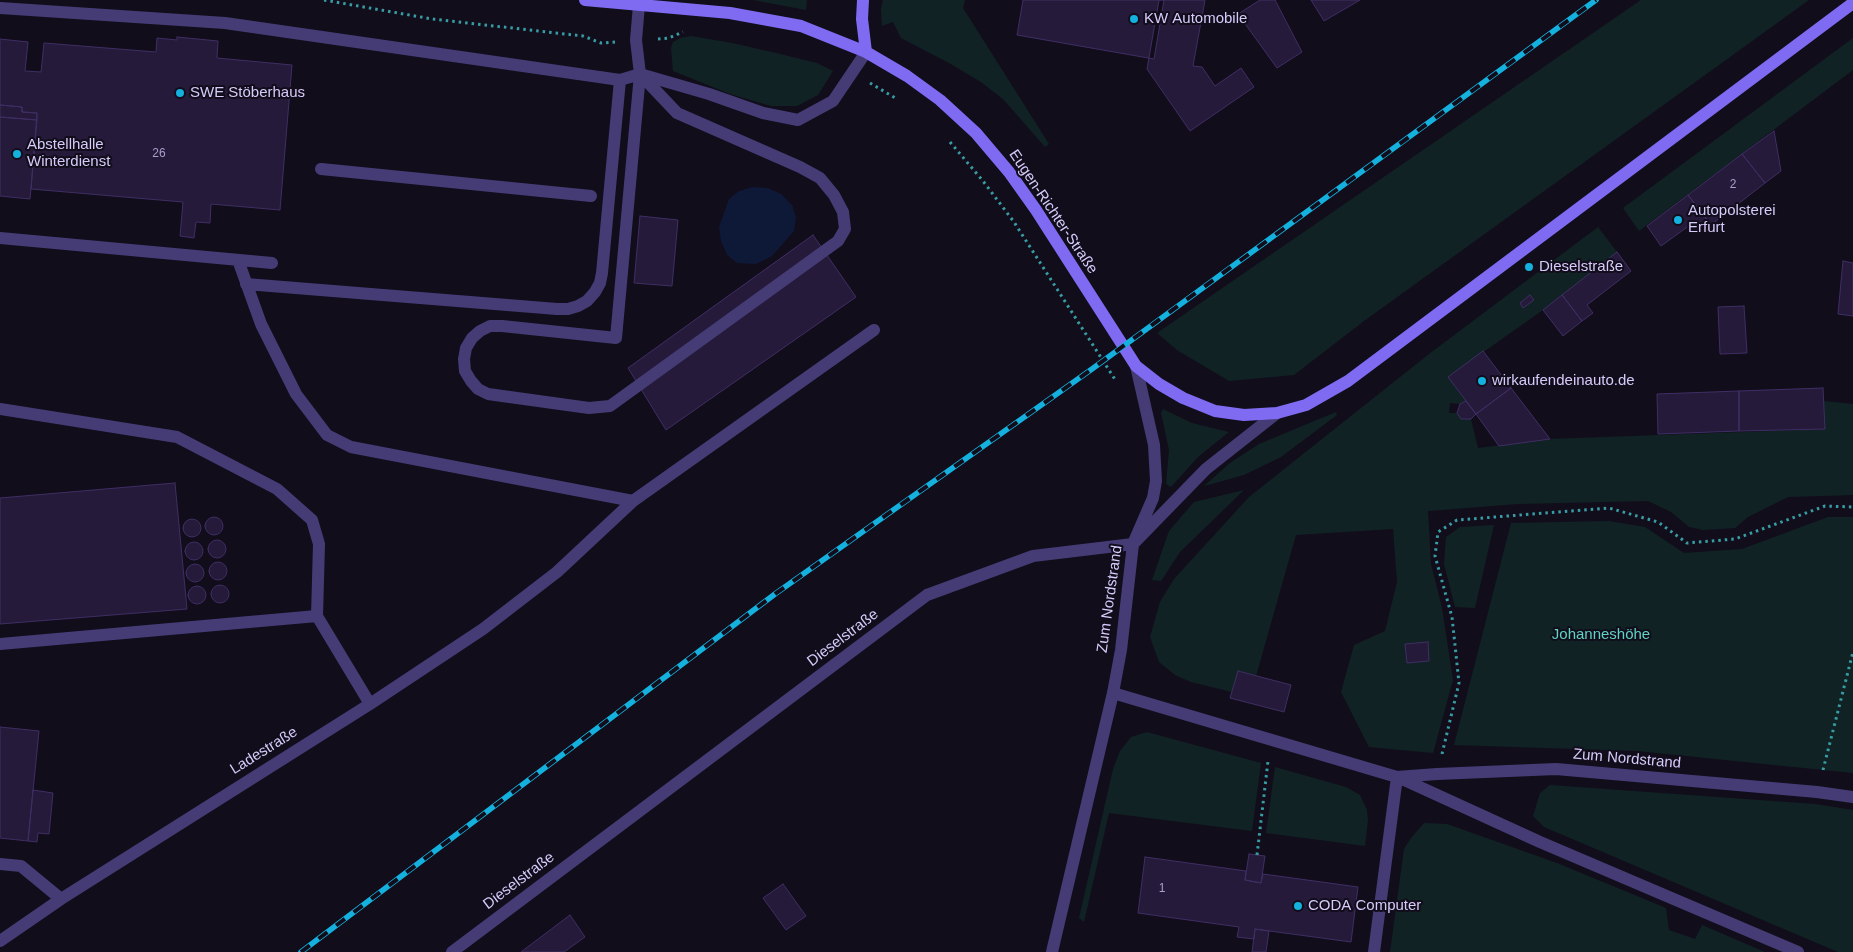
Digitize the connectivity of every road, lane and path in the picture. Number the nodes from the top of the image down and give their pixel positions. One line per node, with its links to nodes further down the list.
1 (324, 0): 8 (path)
2 (584, 0): 5 (main road, Eugen-Richter-Straße)
3 (863, 0): 9 (main road)
4 (1853, 3): 25 (main road)
5 (639, 5): 8 (street); 9 (main road, Eugen-Richter-Straße)
6 (0, 8): 12 (street)
7 (686, 31): 8 (path)
8 (636, 40): 11 (street)
9 (866, 52): 10 (street); 22 (main road, Eugen-Richter-Straße)
10 (853, 73): 11 (street); 13 (path)
11 (640, 74): 11 (street); 12 (street)
12 (620, 80): 20 (street)
13 (900, 100)
14 (949, 141): 23 (path)
15 (321, 169): 16 (street)
16 (590, 196)
17 (0, 238): 18 (street)
18 (238, 260): 19 (street); 20 (street)
19 (272, 263)
20 (246, 284): 26 (street)
21 (874, 330): 26 (street, Ladestraße)
22 (1136, 366): 25 (main road); 28 (street, Zum Nordstrand)
23 (1117, 383)
24 (0, 409): 29 (street)
25 (1277, 413): 28 (street)
26 (633, 500): 33 (street, Ladestraße)
27 (1853, 506): 35 (path)
28 (1133, 544): 32 (street, Zum Nordstrand); 43 (street, Dieselstraße)
29 (317, 616): 30 (street); 33 (street)
30 (0, 644)
31 (1853, 652): 37 (path)
32 (1112, 693): 34 (street, Zum Nordstrand); 44 (street, Zum Nordstrand)
33 (370, 704): 41 (street, Ladestraße)
34 (1271, 740): 36 (street, Zum Nordstrand); 39 (path)
35 (1437, 774): 36 (street, Zum Nordstrand); 37 (street, Zum Nordstrand)
36 (1397, 777): 45 (street); 46 (street)
37 (1817, 792): 38 (street, Zum Nordstrand)
38 (1853, 797)
39 (1257, 855)
40 (0, 864): 41 (street)
41 (61, 899): 42 (street, Ladestraße)
42 (0, 941)
43 (452, 952)
44 (1052, 952)
45 (1374, 952)
46 (1798, 952)

